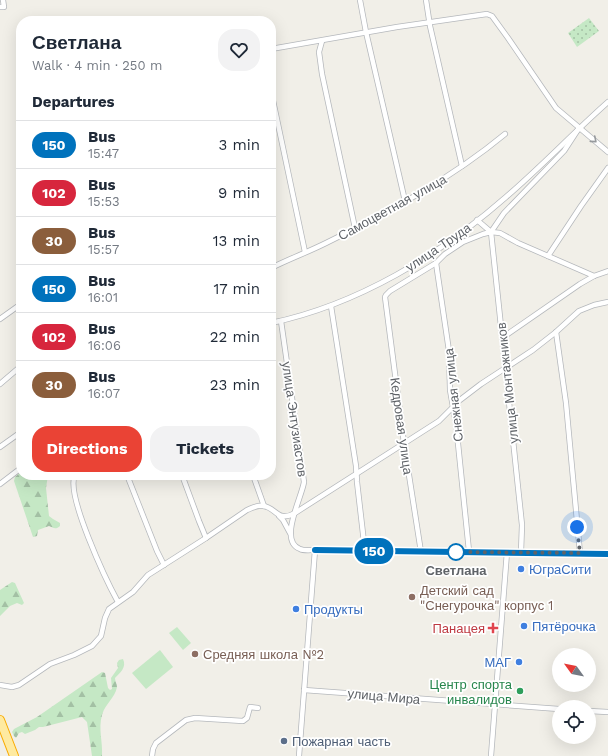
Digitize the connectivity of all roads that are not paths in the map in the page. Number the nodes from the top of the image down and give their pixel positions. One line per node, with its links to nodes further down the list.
1 (3, 0): 4 (street)
2 (360, 0): 6 (street)
3 (426, 0): 5 (street)
4 (2, 7)
5 (429, 22): 6 (street); 11 (street); 14 (street)
6 (366, 32): 7 (street); 16 (street)
7 (322, 41): 8 (street); 18 (street)
8 (276, 48)
9 (608, 102): 11 (street, улица Труда)
10 (276, 115): 20 (street)
11 (579, 128): 13 (street, one-way to 13); 17 (street, улица Труда); 19 (street, улица Труда)
12 (505, 134): 14 (street, Самоцветная улица)
13 (608, 152)
14 (462, 166): 16 (street, Самоцветная улица)
15 (608, 168): 21 (street)
16 (405, 201): 18 (street, Самоцветная улица)
17 (478, 220): 19 (street); 28 (street, улица Труда)
18 (355, 228): 20 (street, Самоцветная улица)
19 (491, 232): 21 (street); 22 (street, улица Труда); 34 (street, улица Монтажников)
20 (305, 252): 23 (street, Самоцветная улица)
21 (548, 256): 25 (street)
22 (436, 263): 26 (street, улица Труда); 38 (street, Снежная улица)
23 (276, 266)
24 (608, 271): 25 (street)
25 (594, 276): 34 (street)
26 (385, 300): 40 (street, Кедровая улица)
27 (608, 302): 33 (street)
28 (331, 306): 31 (street, улица Труда); 43 (street)
29 (16, 308): 30 (street)
30 (0, 319)
31 (281, 321): 32 (street, улица Труда); 50 (street, улица Энтузиастов)
32 (276, 322)
33 (556, 332): 35 (street); 60 (street)
34 (502, 338): 35 (street, улица Монтажников)
35 (505, 369): 38 (street); 59 (street, улица Монтажников)
36 (16, 370): 37 (street)
37 (0, 384)
38 (453, 407): 40 (street); 57 (street, Снежная улица)
39 (16, 436): 41 (street)
40 (404, 443): 43 (street); 56 (street, Кедровая улица)
41 (0, 447)
42 (16, 472): 48 (street)
43 (356, 474): 50 (street); 55 (street)
44 (73, 480): 63 (street)
45 (129, 480): 62 (street)
46 (184, 480): 53 (street)
47 (255, 480): 49 (street)
48 (0, 484)
49 (264, 506): 51 (street); 53 (street)
50 (295, 513): 51 (street); 52 (street, улица Энтузиастов)
51 (278, 515): 52 (street)
52 (291, 537): 54 (street)
53 (206, 538): 62 (street)
54 (315, 550): 55 (street); 65 (street)
55 (365, 551): 56 (street)
56 (421, 552): 57 (street)
57 (469, 552): 58 (street)
58 (507, 552): 59 (street); 66 (street)
59 (521, 552): 60 (street)
60 (580, 553): 61 (street)
61 (608, 554)
62 (164, 565): 63 (street)
63 (118, 602): 64 (street)
64 (0, 685)
65 (304, 690): 66 (street, улица Мира); 74 (street)
66 (495, 705): 68 (street, улица Мира); 75 (street)
67 (258, 708): 73 (street)
68 (552, 709)
69 (596, 711): 70 (street)
70 (608, 712)
71 (0, 720): 72 (highway)
72 (14, 756)
73 (152, 756)
74 (299, 756)
75 (491, 756)

